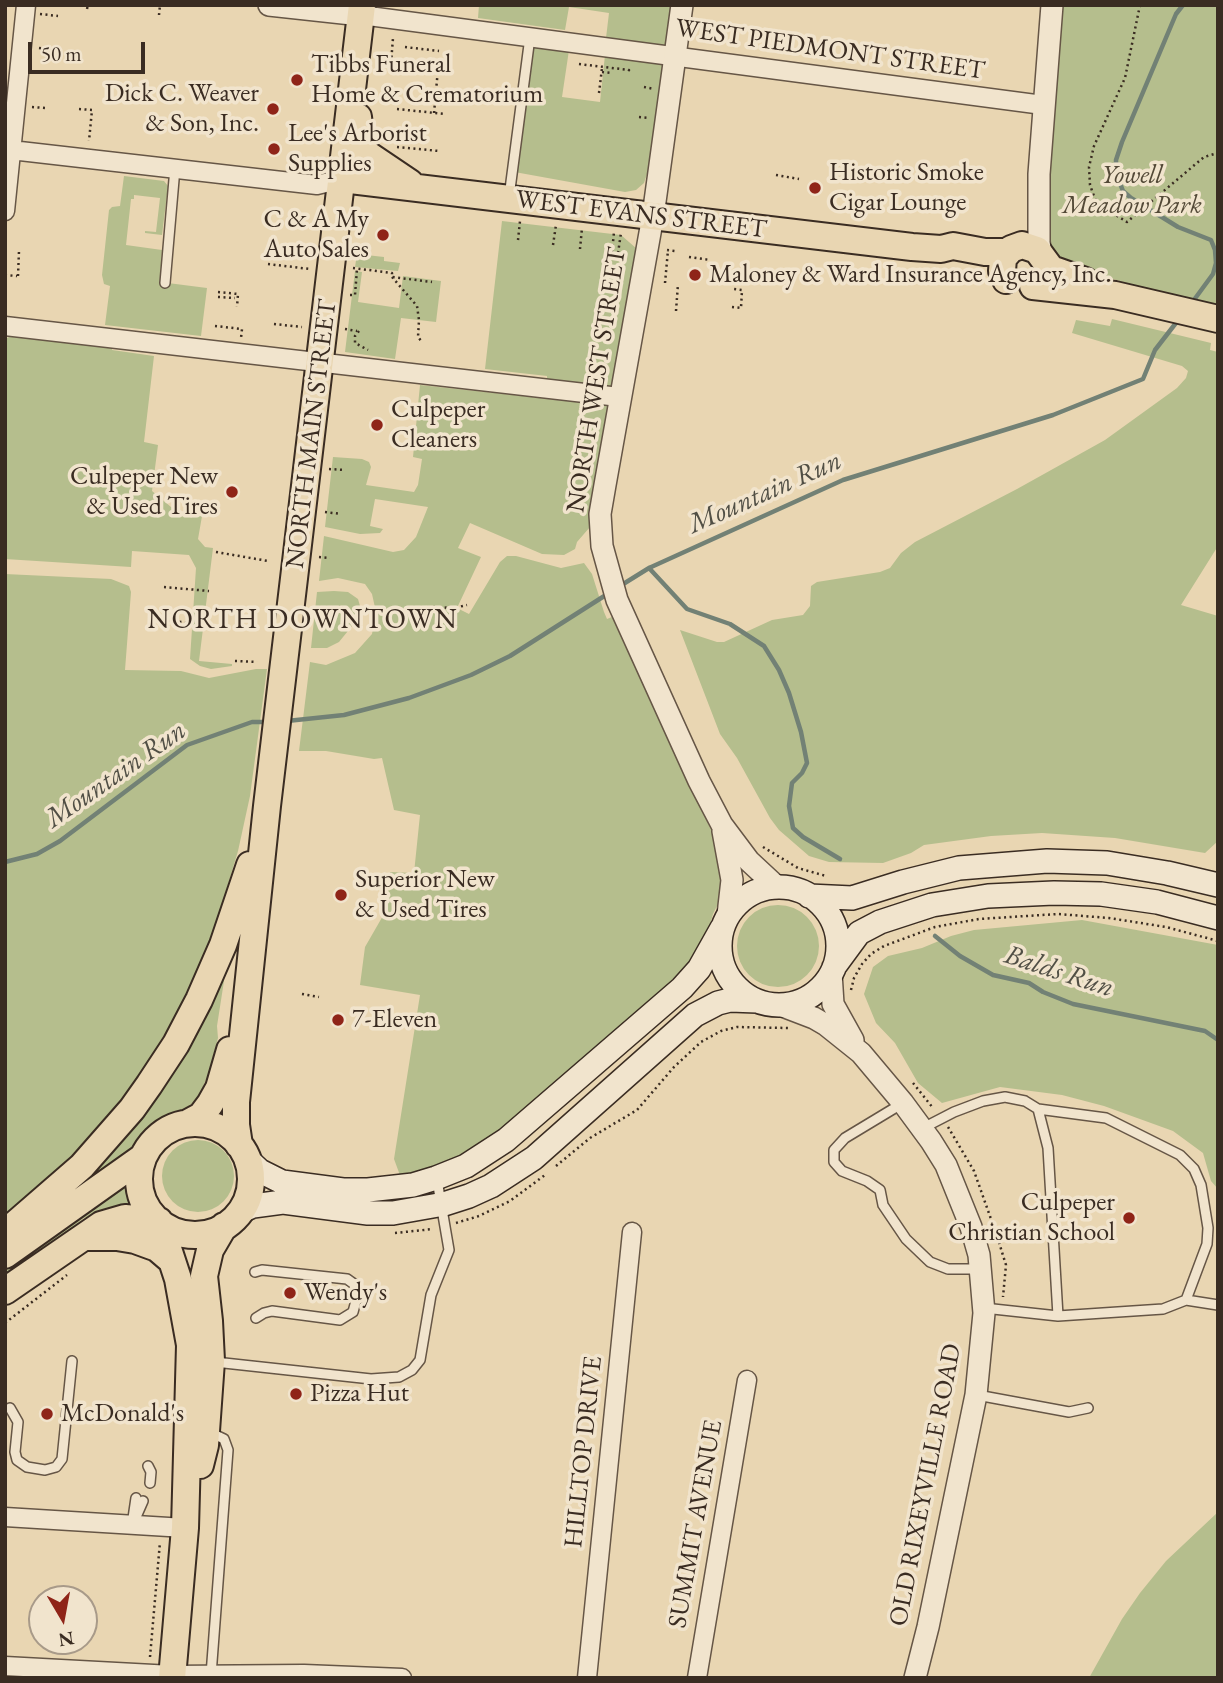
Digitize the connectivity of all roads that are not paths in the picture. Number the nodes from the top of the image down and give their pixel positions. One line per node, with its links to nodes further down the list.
1 (269, 5): 6 (street)
2 (682, 5): 8 (street, NORTH WEST STREET)
3 (1045, 5): 4 (lane)
4 (1052, 6): 10 (street)
5 (33, 9): 11 (street)
6 (362, 10): 7 (street, WEST PIEDMONT STREET); 9 (main road, NORTH MAIN STREET)
7 (530, 37): 8 (street, WEST PIEDMONT STREET); 15 (lane)
8 (676, 57): 10 (street, WEST PIEDMONT STREET); 17 (street, NORTH WEST STREET)
9 (354, 80): 13 (main road, NORTH MAIN STREET); 14 (main road)
10 (1043, 105): 19 (street)
11 (11, 150): 12 (street); 16 (street)
12 (176, 168): 13 (street); 21 (lane)
13 (342, 179): 14 (main road, WEST EVANS STREET); 26 (main road, NORTH MAIN STREET)
14 (418, 188): 15 (main road, WEST EVANS STREET)
15 (514, 210): 17 (main road, WEST EVANS STREET)
16 (5, 211)
17 (653, 216): 18 (main road, WEST EVANS STREET); 27 (street, NORTH WEST STREET)
18 (941, 249): 19 (main road, WEST EVANS STREET); 20 (main road, WEST EVANS STREET)
19 (1028, 253): 20 (main road); 22 (main road); 23 (main road)
20 (1006, 280): 22 (main road, WEST EVANS STREET)
21 (165, 283)
22 (1033, 286): 23 (main road, WEST EVANS STREET)
23 (1115, 295): 24 (main road)
24 (1216, 317)
25 (5, 326): 26 (street)
26 (321, 362): 27 (street); 28 (main road, NORTH MAIN STREET)
27 (619, 397): 29 (street, NORTH WEST STREET)
28 (267, 806): 36 (main road, NORTH MAIN STREET); 53 (main road)
29 (722, 825): 31 (street, NORTH WEST STREET); 34 (street, NORTH WEST STREET)
30 (1218, 885): 32 (main road)
31 (777, 887): 32 (main road); 34 (main road)
32 (809, 896): 35 (main road)
33 (1218, 918): 35 (main road)
34 (725, 922): 37 (main road); 46 (main road)
35 (833, 970): 38 (main road); 39 (street)
36 (249, 988): 42 (main road, NORTH MAIN STREET); 44 (main road, NORTH MAIN STREET)
37 (757, 1001): 38 (main road); 47 (main road)
38 (780, 1006): 39 (street, OLD RIXEYVILLE ROAD)
39 (861, 1053): 40 (street, OLD RIXEYVILLE ROAD)
40 (903, 1103): 43 (street, OLD RIXEYVILLE ROAD); 57 (lane)
41 (1038, 1110): 43 (lane); 48 (lane); 63 (lane)
42 (188, 1124): 44 (main road); 45 (main road, NORTH MAIN STREET)
43 (922, 1129): 57 (street, OLD RIXEYVILLE ROAD)
44 (243, 1151): 46 (main road); 50 (main road, NORTH MAIN STREET)
45 (143, 1157): 51 (main road, NORTH MAIN STREET); 55 (main road)
46 (436, 1178): 47 (lane)
47 (441, 1205): 50 (main road); 66 (lane)
48 (1206, 1210): 49 (lane); 60 (lane)
49 (1218, 1211)
50 (231, 1219): 51 (main road); 66 (main road, NORTH MAIN STREET)
51 (159, 1221): 54 (main road); 56 (main road, NORTH MAIN STREET)
52 (632, 1232): 80 (street, HILLTOP DRIVE)
53 (5, 1233)
54 (80, 1237): 56 (main road); 59 (main road)
55 (5, 1255)
56 (171, 1260): 75 (main road, NORTH MAIN STREET)
57 (981, 1269): 62 (street, OLD RIXEYVILLE ROAD)
58 (255, 1272): 64 (lane)
59 (5, 1291)
60 (1186, 1300): 61 (lane); 63 (lane)
61 (1218, 1305)
62 (984, 1308): 63 (lane); 68 (street, OLD RIXEYVILLE ROAD)
63 (1058, 1316)
64 (256, 1318)
65 (72, 1361): 69 (lane)
66 (211, 1361): 71 (main road, NORTH MAIN STREET)
67 (747, 1380): 81 (street, SUMMIT AVENUE)
68 (976, 1395): 70 (lane); 82 (street, OLD RIXEYVILLE ROAD)
69 (10, 1408)
70 (1088, 1408)
71 (206, 1431): 75 (main road, NORTH MAIN STREET); 77 (lane)
72 (139, 1499): 74 (lane)
73 (5, 1517): 74 (street)
74 (132, 1525): 75 (street)
75 (185, 1528): 78 (main road, NORTH MAIN STREET)
76 (5, 1666): 78 (street)
77 (211, 1675): 78 (street); 79 (street)
78 (172, 1676)
79 (402, 1678)
80 (587, 1678)
81 (697, 1678)
82 (915, 1678)

